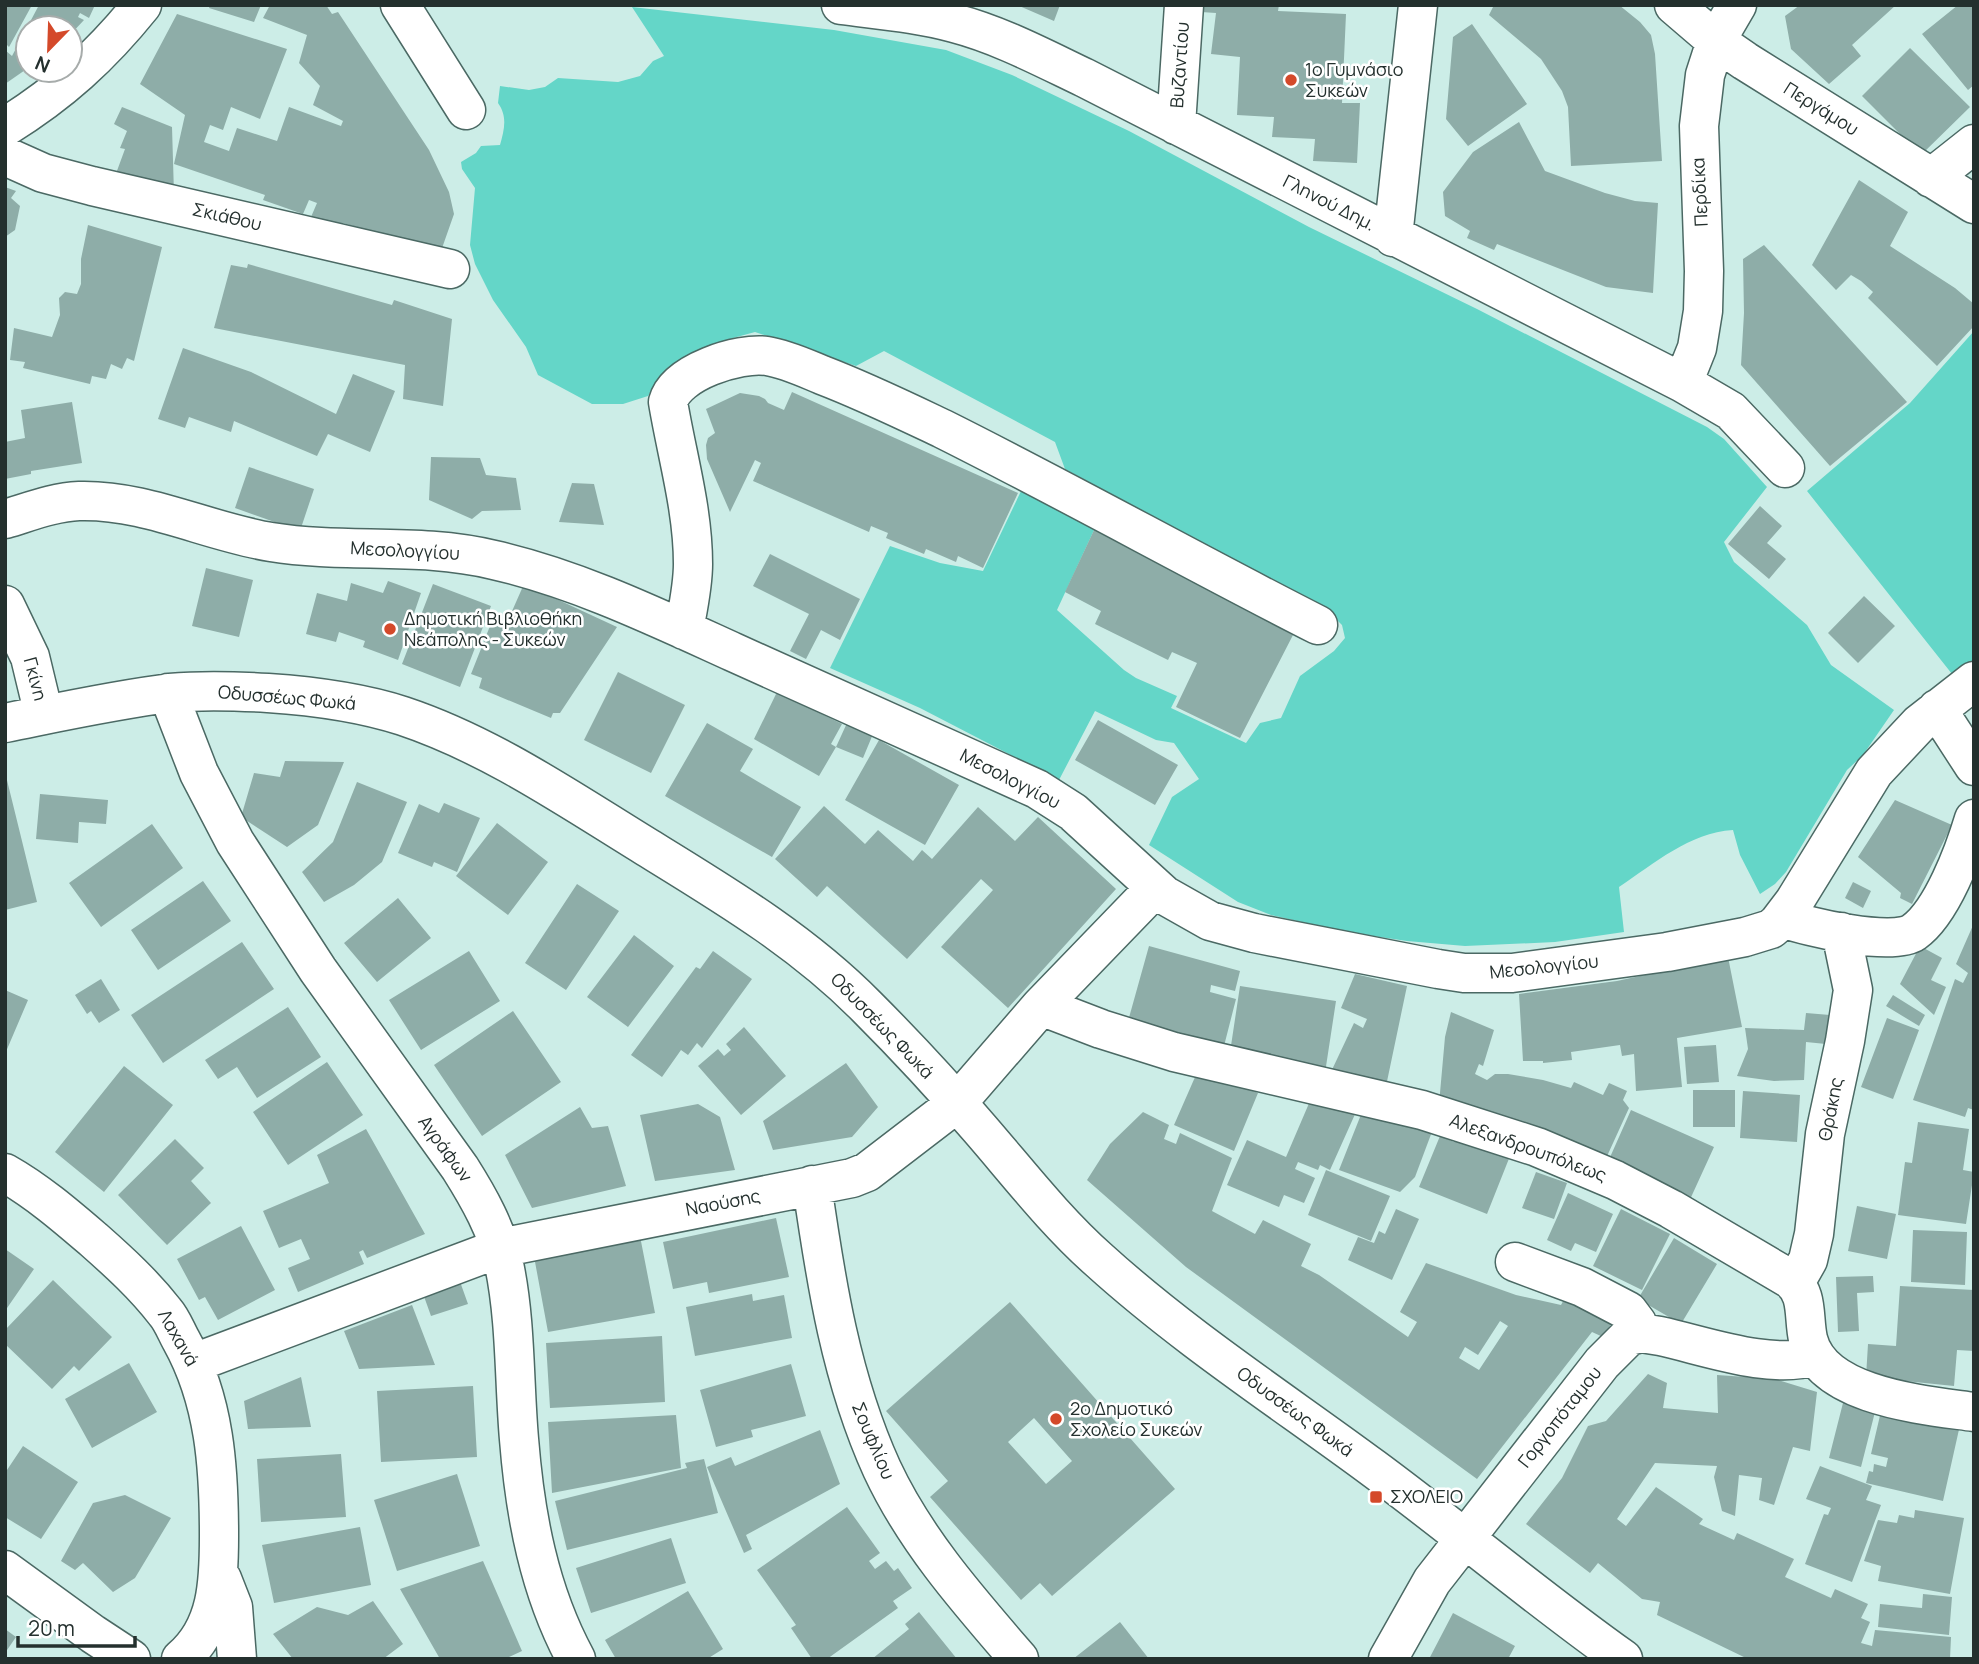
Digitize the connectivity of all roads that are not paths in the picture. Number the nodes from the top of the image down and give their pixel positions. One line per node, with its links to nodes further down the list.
1 (142, 5): 12 (street)
2 (400, 5): 10 (street)
3 (841, 5): 8 (street, Γληνού Δημ.)
4 (1184, 5): 11 (street, Βυζαντίου)
5 (1418, 5): 17 (street)
6 (1674, 5): 9 (street, Περγάμου)
7 (1737, 5): 9 (street, Περδίκα)
8 (894, 9): 11 (street, Γληνού Δημ.)
9 (1716, 41): 15 (street, Περγάμου); 19 (street, Περδίκα)
10 (466, 110)
11 (1176, 125): 17 (street, Γληνού Δημ.)
12 (5, 127)
13 (1974, 144): 15 (street)
14 (5, 156): 18 (street, Σκιάθου)
15 (1931, 178): 16 (street, Περγάμου)
16 (1974, 204)
17 (1393, 236): 19 (street, Γληνού Δημ.)
18 (450, 269)
19 (1683, 383): 20 (street, Γληνού Δημ.)
20 (1785, 468)
21 (5, 519): 24 (street, Μεσολογγίου)
22 (5, 605): 28 (street, Γκίνη)
23 (1318, 625): 24 (street)
24 (684, 630): 32 (street, Μεσολογγίου)
25 (1974, 681): 27 (street, Μεσολογγίου)
26 (168, 693): 28 (street, Οδυσσέως Φωκά); 36 (street, Οδυσσέως Φωκά); 39 (street, Αγράφων)
27 (1937, 709): 30 (street); 33 (street, Μεσολογγίου)
28 (44, 715): 29 (street, Οδυσσέως Φωκά)
29 (5, 723)
30 (1974, 766)
31 (1974, 819): 34 (street)
32 (1155, 888): 33 (street, Μεσολογγίου); 35 (street, Ναούσης)
33 (1783, 918): 34 (street)
34 (1841, 932): 41 (street, Θράκης)
35 (1041, 1006): 36 (street, Ναούσης); 41 (street, Αλεξανδρουπόλεως)
36 (957, 1103): 38 (street, Ναούσης); 46 (street, Οδυσσέως Φωκά)
37 (5, 1172): 44 (street, Λαχανά)
38 (812, 1185): 39 (street, Ναούσης); 53 (street, Σουφλίου)
39 (500, 1248): 44 (street, Ναούσης); 52 (street, Αγράφων)
40 (1515, 1262): 42 (street)
41 (1795, 1283): 43 (street)
42 (1635, 1334): 43 (street); 46 (street, Γοργοπόταμου)
43 (1815, 1356): 45 (street)
44 (194, 1363): 48 (street, Λαχανά)
45 (1974, 1412)
46 (1465, 1538): 54 (street, Γοργοπόταμου); 55 (street, Οδυσσέως Φωκά)
47 (5, 1570): 49 (street)
48 (219, 1571): 50 (street, Λαχανά); 51 (street, Λαχανά)
49 (131, 1659)
50 (181, 1659)
51 (237, 1659)
52 (576, 1659)
53 (1019, 1659)
54 (1388, 1659)
55 (1622, 1659)

